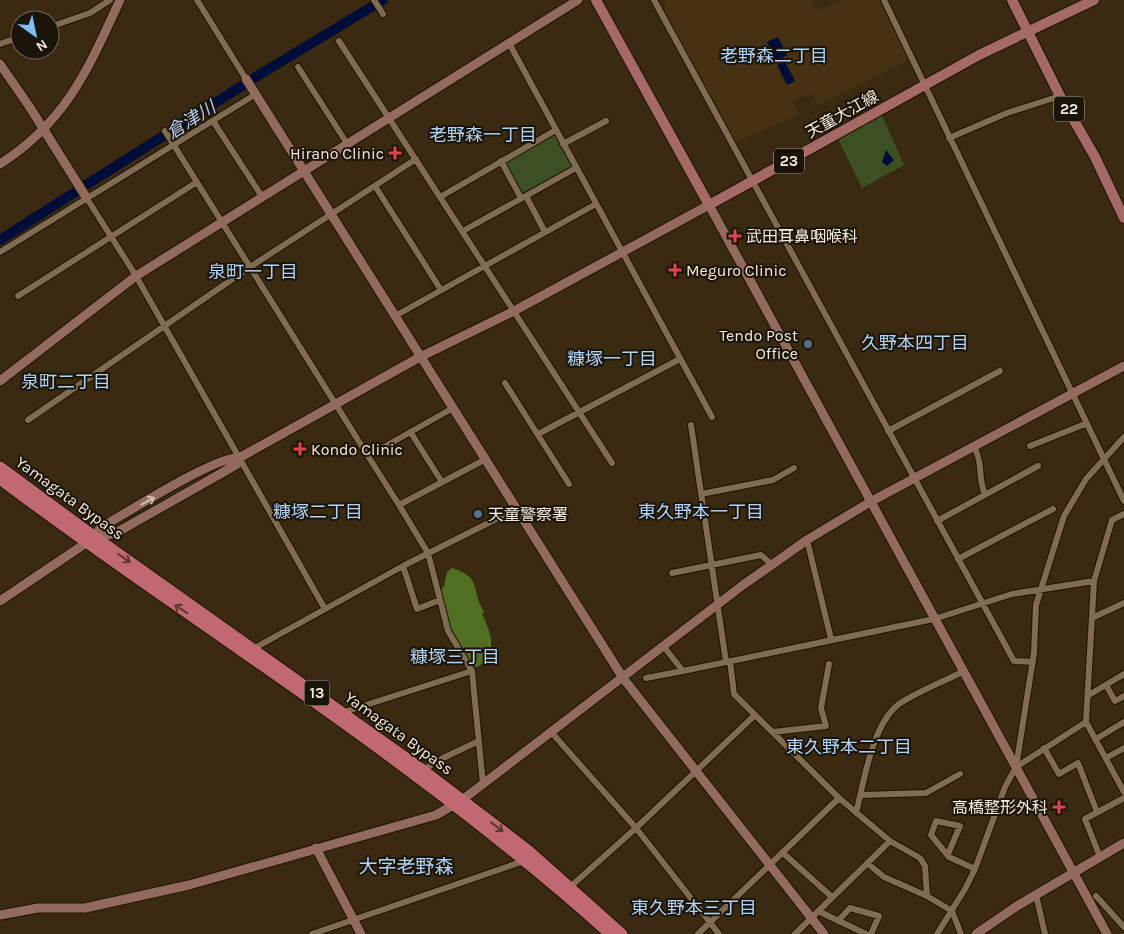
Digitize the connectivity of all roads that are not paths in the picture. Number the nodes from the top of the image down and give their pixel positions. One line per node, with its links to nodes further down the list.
1 (110, 0): 12 (street)
2 (120, 0): 25 (street)
3 (197, 0): 18 (street)
4 (374, 0): 11 (street)
5 (578, 0): 15 (street)
6 (596, 0): 45 (main road)
7 (654, 0): 37 (street)
8 (884, 0): 19 (street)
9 (1012, 0): 13 (main road, 22)
10 (1094, 0): 13 (main road, 天童大江線 / 23)
11 (382, 14)
12 (60, 24)
13 (1028, 31): 19 (main road, 天童大江線 / 23); 21 (main road, 22)
14 (339, 41): 22 (street)
15 (509, 43): 22 (street); 26 (street)
16 (0, 64): 25 (street)
17 (298, 67): 31 (street)
18 (246, 79): 20 (street)
19 (925, 86): 28 (street); 37 (main road, 天童大江線 / 23)
20 (255, 93): 23 (street); 36 (street)
21 (1060, 96): 28 (street); 47 (main road, 22)
22 (389, 118): 31 (street); 32 (street)
23 (213, 121): 29 (street); 43 (street)
24 (606, 121): 30 (street)
25 (43, 129): 34 (street); 42 (street)
26 (556, 130): 30 (street); 33 (street)
27 (165, 132): 29 (street)
28 (949, 138): 68 (street)
29 (172, 143): 38 (street); 42 (street)
30 (563, 144): 35 (street)
31 (348, 145): 36 (street)
32 (416, 159): 39 (street); 40 (street)
33 (501, 161): 40 (street); 41 (street)
34 (0, 164)
35 (576, 168): 41 (street); 44 (street)
36 (306, 172): 43 (street); 46 (street)
37 (752, 181): 45 (main road, 天童大江線 / 23); 76 (street)
38 (197, 182): 48 (street); 51 (street)
39 (375, 186): 46 (street); 57 (street)
40 (440, 197): 49 (street)
41 (523, 197): 49 (street); 50 (street)
42 (86, 198): 51 (street); 52 (street)
43 (263, 198): 48 (street)
44 (596, 204): 50 (street); 53 (street)
45 (709, 205): 53 (street); 97 (street)
46 (332, 215): 55 (street); 60 (street)
47 (1124, 218)
48 (222, 223): 55 (street); 56 (street)
49 (463, 231): 54 (street)
50 (545, 232): 54 (street)
51 (112, 237): 56 (street); 58 (street)
52 (0, 252)
53 (622, 252): 59 (street); 63 (street)
54 (485, 266): 57 (street); 59 (street)
55 (250, 267): 61 (street); 69 (street)
56 (136, 276): 61 (street); 66 (street)
57 (441, 290): 60 (street)
58 (18, 296)
59 (514, 311): 62 (street); 71 (street)
60 (395, 316): 62 (street)
61 (165, 327): 73 (street); 83 (street)
62 (420, 357): 69 (street); 70 (street)
63 (680, 359): 71 (street); 72 (street)
64 (1124, 366): 68 (street)
65 (1000, 371): 76 (street)
66 (0, 381)
67 (505, 384): 78 (street)
68 (1071, 394): 74 (street); 81 (street)
69 (337, 405): 82 (street); 83 (street)
70 (453, 408): 77 (street); 84 (street)
71 (580, 413): 78 (street); 86 (street)
72 (712, 417)
73 (28, 420)
74 (1085, 424): 80 (street); 85 (street)
75 (691, 425): 94 (street)
76 (888, 431): 90 (street)
77 (410, 432): 82 (street); 92 (street)
78 (538, 434): 93 (street)
79 (1124, 437): 85 (street)
80 (1030, 446)
81 (974, 447): 90 (street); 95 (street)
82 (368, 456): 98 (street)
83 (239, 458): 103 (street); 118 (street)
84 (486, 459): 92 (street); 99 (street)
85 (1103, 460): 96 (street); 112 (street)
86 (612, 462)
87 (1038, 466): 95 (street)
88 (0, 467): 103 (highway, Yamagata Bypass / 13)
89 (794, 468): 94 (street)
90 (914, 478): 97 (street); 102 (street)
91 (0, 479): 103 (highway, Yamagata Bypass / 13)
92 (442, 482): 98 (street)
93 (570, 484)
94 (702, 494): 108 (street)
95 (985, 494): 102 (street)
96 (1124, 501)
97 (870, 502): 104 (street); 120 (street)
98 (399, 505): 105 (street)
99 (516, 509): 105 (street); 131 (street)
100 (1053, 509): 106 (street)
101 (1124, 514): 111 (street)
102 (937, 521): 106 (street)
103 (90, 540): 114 (street); 123 (highway, Yamagata Bypass / 13, one-way to 123); 157 (highway, Yamagata Bypass / 13, one-way to 103)
104 (807, 540): 107 (street); 121 (street)
105 (428, 553): 109 (street); 113 (street)
106 (958, 559): 115 (street)
107 (771, 564): 108 (street); 116 (street)
108 (714, 565): 110 (street); 116 (street)
109 (403, 566): 113 (street); 118 (street)
110 (672, 573)
111 (1094, 581): 112 (street); 119 (street)
112 (1040, 588): 115 (street); 125 (street)
113 (440, 600): 127 (street)
114 (0, 601)
115 (981, 602): 120 (street); 125 (street)
116 (718, 604): 122 (street); 124 (street)
117 (1123, 606): 119 (street)
118 (325, 609): 123 (street)
119 (1092, 618): 134 (street)
120 (934, 619): 121 (street); 129 (street)
121 (831, 640): 124 (street)
122 (664, 647): 128 (street); 131 (street)
123 (253, 650): 136 (highway, Yamagata Bypass / 13)
124 (728, 661): 128 (street); 137 (street)
125 (1033, 662): 147 (street)
126 (829, 664): 140 (street)
127 (472, 671): 136 (street); 143 (street)
128 (683, 671): 132 (street)
129 (964, 671): 147 (street); 154 (street)
130 (1124, 674): 133 (street)
131 (623, 678): 141 (street); 149 (street)
132 (646, 678)
133 (1106, 685): 134 (street); 135 (street)
134 (1089, 695): 138 (street)
135 (1124, 696)
136 (344, 712): 148 (highway, Yamagata Bypass / 13)
137 (755, 714): 140 (street); 149 (street)
138 (1086, 722): 142 (street); 144 (street)
139 (1124, 722): 142 (street)
140 (773, 732): 155 (street)
141 (552, 733): 152 (street); 160 (street)
142 (1096, 739): 146 (street)
143 (479, 741): 148 (street); 152 (street)
144 (1044, 748): 147 (street); 158 (street)
145 (1124, 748): 146 (street)
146 (1106, 758): 151 (street)
147 (1016, 767): 170 (street); 171 (street)
148 (423, 770): 157 (highway, Yamagata Bypass / 13)
149 (695, 770): 160 (street); 169 (street)
150 (960, 774): 154 (street)
151 (1122, 781): 153 (street)
152 (483, 784): 157 (street)
153 (1124, 792)
154 (861, 795): 159 (street)
155 (839, 798): 159 (street); 164 (street)
156 (1124, 798): 158 (street)
157 (458, 802): 163 (street); 167 (highway, Yamagata Bypass / 13); 172 (highway, Yamagata Bypass / 13, one-way to 172)
158 (1097, 812): 166 (street)
159 (856, 813): 161 (street)
160 (636, 828): 172 (street); 183 (street)
161 (890, 841): 168 (street); 174 (street)
162 (1124, 843): 166 (street)
163 (316, 848): 179 (street); 181 (street)
164 (782, 853): 169 (street); 176 (street)
165 (948, 854): 165 (street); 170 (street)
166 (1100, 856): 171 (street)
167 (524, 861): 181 (street); 187 (highway, Yamagata Bypass / 13)
168 (866, 863): 174 (street); 176 (street)
169 (770, 866): 180 (street); 183 (street)
170 (975, 869): 178 (street)
171 (1073, 873): 173 (street); 199 (street)
172 (570, 887): 188 (highway, Yamagata Bypass / 13)
173 (1036, 895): 197 (street); 198 (street)
174 (927, 896): 178 (street)
175 (1096, 896): 184 (street)
176 (832, 897): 177 (street)
177 (818, 911): 180 (street); 182 (street)
178 (952, 912): 195 (street); 196 (street)
179 (0, 915)
180 (811, 918): 191 (street); 192 (street)
181 (354, 920): 185 (street); 186 (street)
182 (838, 921): 193 (street); 194 (street)
183 (710, 923): 189 (street); 190 (street)
184 (1124, 928)
185 (312, 934)
186 (361, 934)
187 (610, 934)
188 (622, 934)
189 (698, 934)
190 (719, 934)
191 (795, 934)
192 (824, 934)
193 (866, 934)
194 (871, 934)
195 (937, 934)
196 (960, 934)
197 (976, 934)
198 (1045, 934)
199 (1107, 934)

